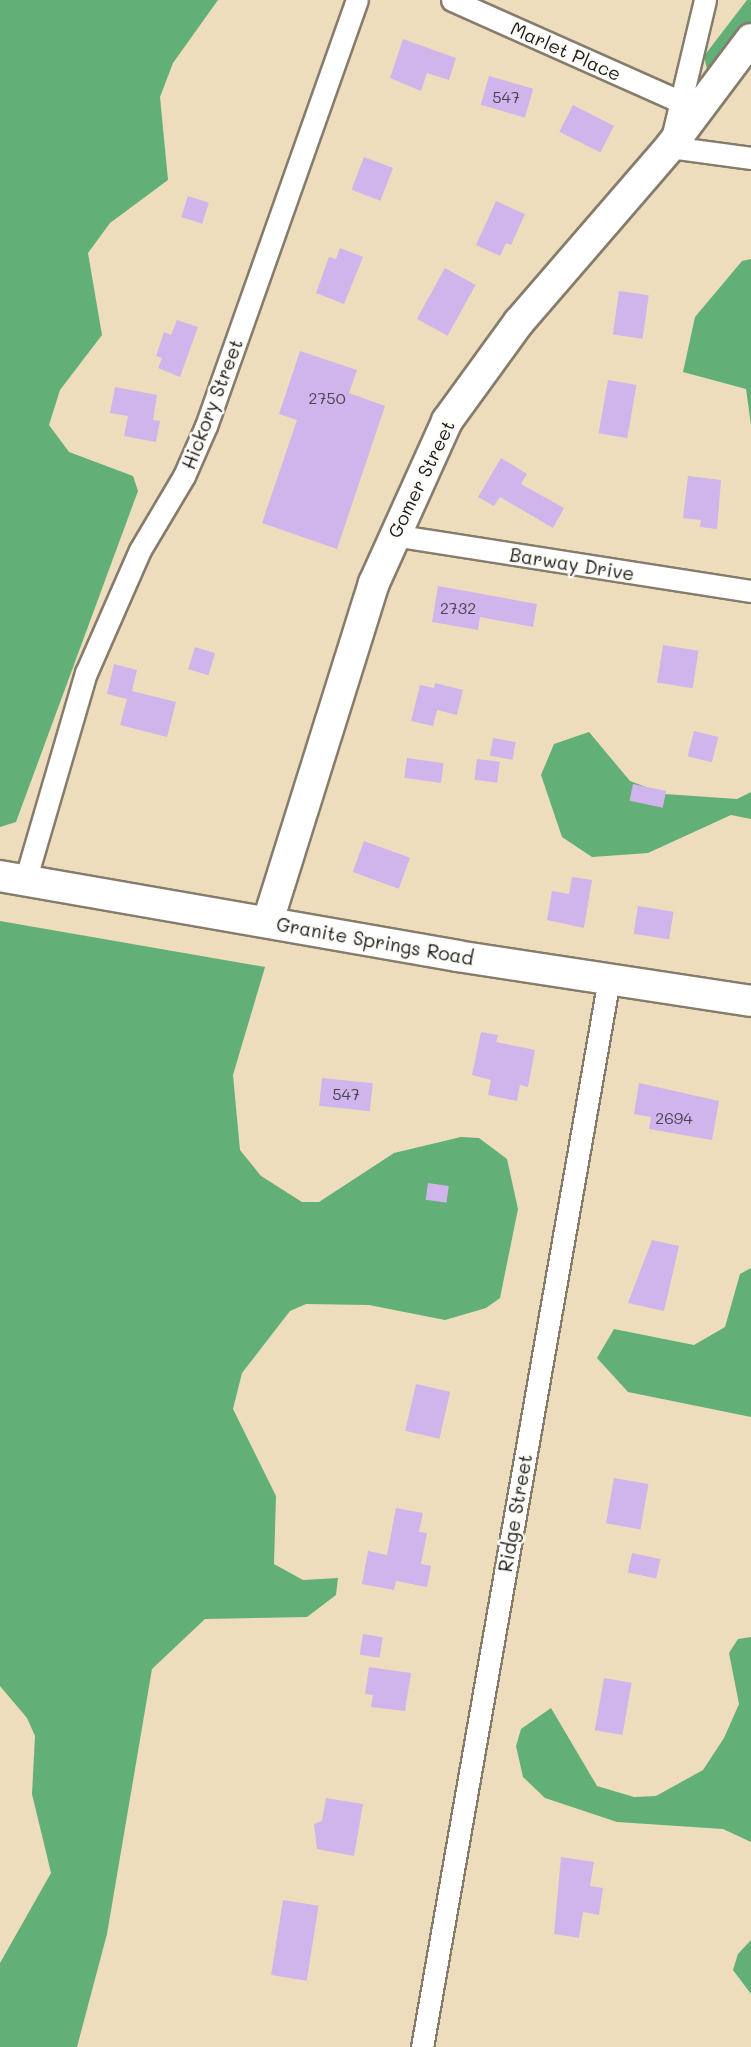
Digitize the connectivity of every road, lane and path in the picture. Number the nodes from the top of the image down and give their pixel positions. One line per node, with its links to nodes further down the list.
1 (358, 0): 10 (street, Hickory Street)
2 (452, 0): 5 (street, Marlet Place)
3 (705, 0): 5 (street)
4 (751, 39): 6 (street, Gomer Street)
5 (681, 102): 6 (street)
6 (670, 147): 7 (street); 8 (street, Gomer Street)
7 (751, 158)
8 (393, 535): 9 (street, Barway Drive); 11 (street, Gomer Street)
9 (751, 591)
10 (13, 879): 11 (street, Granite Springs Road)
11 (268, 921): 12 (street, Granite Springs Road)
12 (609, 979): 13 (street, Granite Springs Road); 14 (street, Ridge Street)
13 (751, 1001)
14 (422, 2047)

